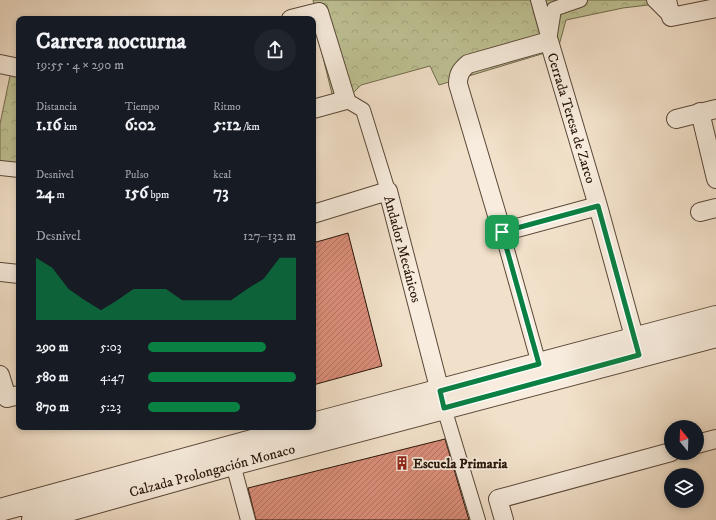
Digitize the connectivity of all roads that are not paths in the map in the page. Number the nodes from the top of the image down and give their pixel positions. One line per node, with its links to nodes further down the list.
1 (538, 0): 7 (street)
2 (580, 0): 7 (street)
3 (654, 0): 4 (street)
4 (669, 8): 5 (street)
5 (716, 8)
6 (303, 16): 10 (street)
7 (549, 41): 18 (street, Cerrada Teresa de Zarco); 20 (street, Cerrada Teresa de Zarco)
8 (0, 64): 9 (street)
9 (16, 67)
10 (346, 100): 11 (street); 17 (street, Andador Mecánicos)
11 (316, 108)
12 (708, 111): 13 (street); 16 (street)
13 (676, 119)
14 (0, 168): 15 (street)
15 (16, 170)
16 (716, 179)
17 (388, 192): 19 (street); 29 (street, Andador Mecánicos)
18 (598, 206): 20 (street); 25 (street, Cerrada Teresa de Zarco)
19 (316, 213)
20 (502, 232): 26 (street)
21 (0, 272): 22 (street)
22 (16, 274)
23 (716, 317): 25 (street, Calzada Prolongación Monaco)
24 (716, 336): 25 (street, Calzada Prolongación Monaco)
25 (637, 347): 26 (street, Calzada Prolongación Monaco); 29 (street, Calzada Prolongación Monaco)
26 (539, 364): 29 (street, Calzada Prolongación Monaco)
27 (0, 375): 28 (street)
28 (16, 396)
29 (442, 399): 30 (street, Calzada Prolongación Monaco); 35 (street, Calzada Prolongación Monaco); 39 (street)
30 (316, 423)
31 (292, 430): 36 (street, Calzada Prolongación Monaco)
32 (716, 439): 33 (street)
33 (704, 442)
34 (664, 454): 40 (street)
35 (233, 464): 37 (street, Calzada Prolongación Monaco); 38 (street)
36 (0, 510)
37 (33, 520)
38 (248, 520)
39 (478, 520)
40 (504, 520)

